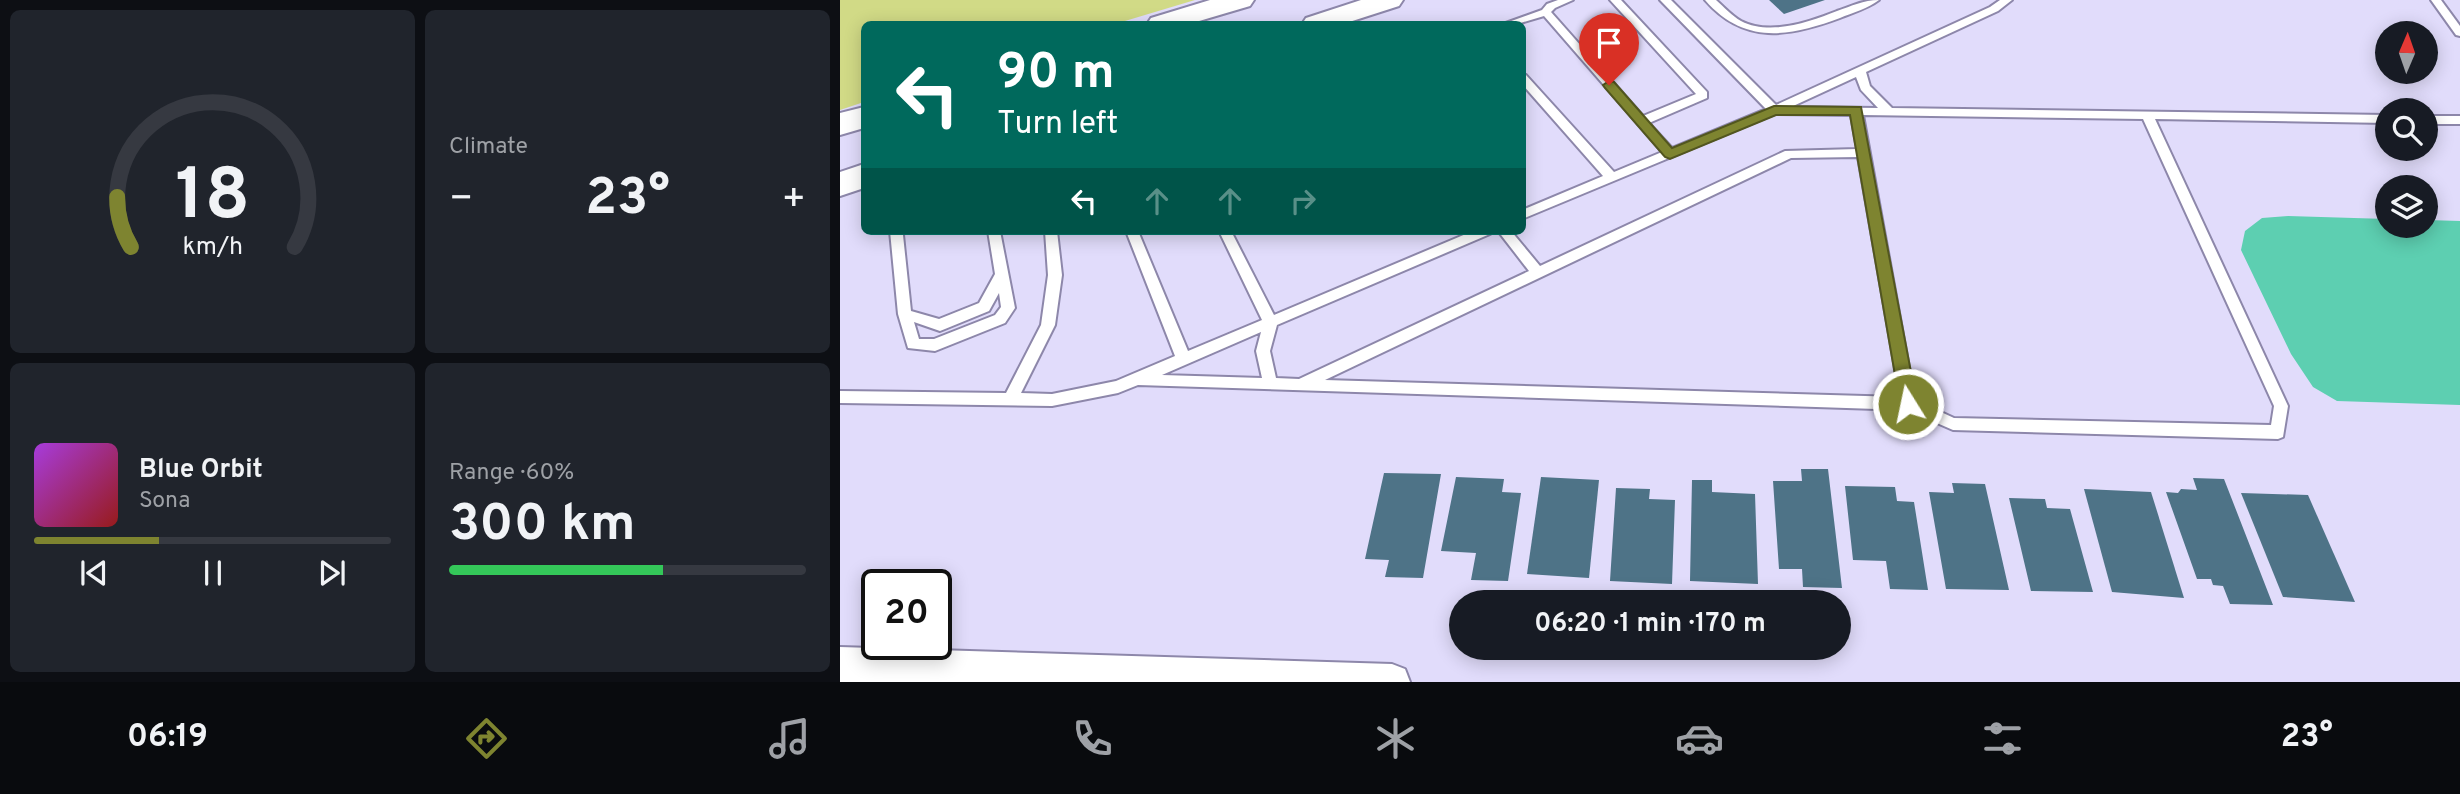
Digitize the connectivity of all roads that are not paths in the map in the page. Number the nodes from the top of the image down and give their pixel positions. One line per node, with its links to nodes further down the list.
1 (1240, 0): 11 (main road)
2 (1389, 0): 12 (main road)
3 (1568, 0): 10 (lane)
4 (1615, 0): 25 (lane)
5 (1665, 0): 17 (lane)
6 (1710, 0): 7 (lane)
7 (1874, 0)
8 (2007, 0): 15 (lane)
9 (2436, 0): 14 (lane)
10 (1546, 12): 13 (lane); 25 (lane)
11 (1171, 21)
12 (1325, 21)
13 (1518, 21)
14 (2460, 33)
15 (1860, 71): 17 (lane); 19 (lane)
16 (1526, 81): 30 (lane)
17 (1774, 110): 18 (lane); 28 (lane)
18 (1856, 110): 19 (lane); 27 (lane)
19 (1888, 111): 20 (lane)
20 (2147, 115): 22 (lane); 50 (lane)
21 (861, 118): 26 (main road)
22 (2375, 119)
23 (2438, 120): 24 (lane)
24 (2460, 120)
25 (1640, 122): 28 (lane)
26 (840, 124)
27 (1864, 152): 40 (lane); 50 (lane)
28 (1670, 154): 30 (lane)
29 (861, 177): 31 (main road)
30 (1612, 178): 32 (lane)
31 (840, 184)
32 (1526, 213)
33 (897, 235): 42 (lane)
34 (995, 235): 41 (lane)
35 (1051, 235): 49 (lane)
36 (1134, 235): 44 (lane)
37 (1227, 235): 43 (lane)
38 (1476, 235): 43 (lane)
39 (1507, 235): 40 (lane)
40 (1538, 272): 47 (lane)
41 (1002, 274): 42 (lane); 42 (lane)
42 (905, 314)
43 (1271, 323): 44 (lane); 46 (lane)
44 (1185, 360): 45 (lane)
45 (1141, 380): 46 (lane); 49 (lane)
46 (1270, 383): 47 (lane)
47 (1299, 385): 50 (lane)
48 (840, 397): 49 (lane)
49 (1010, 400)
50 (1908, 404)
51 (840, 665): 52 (street)
52 (1013, 676): 53 (street)
53 (1392, 682)

